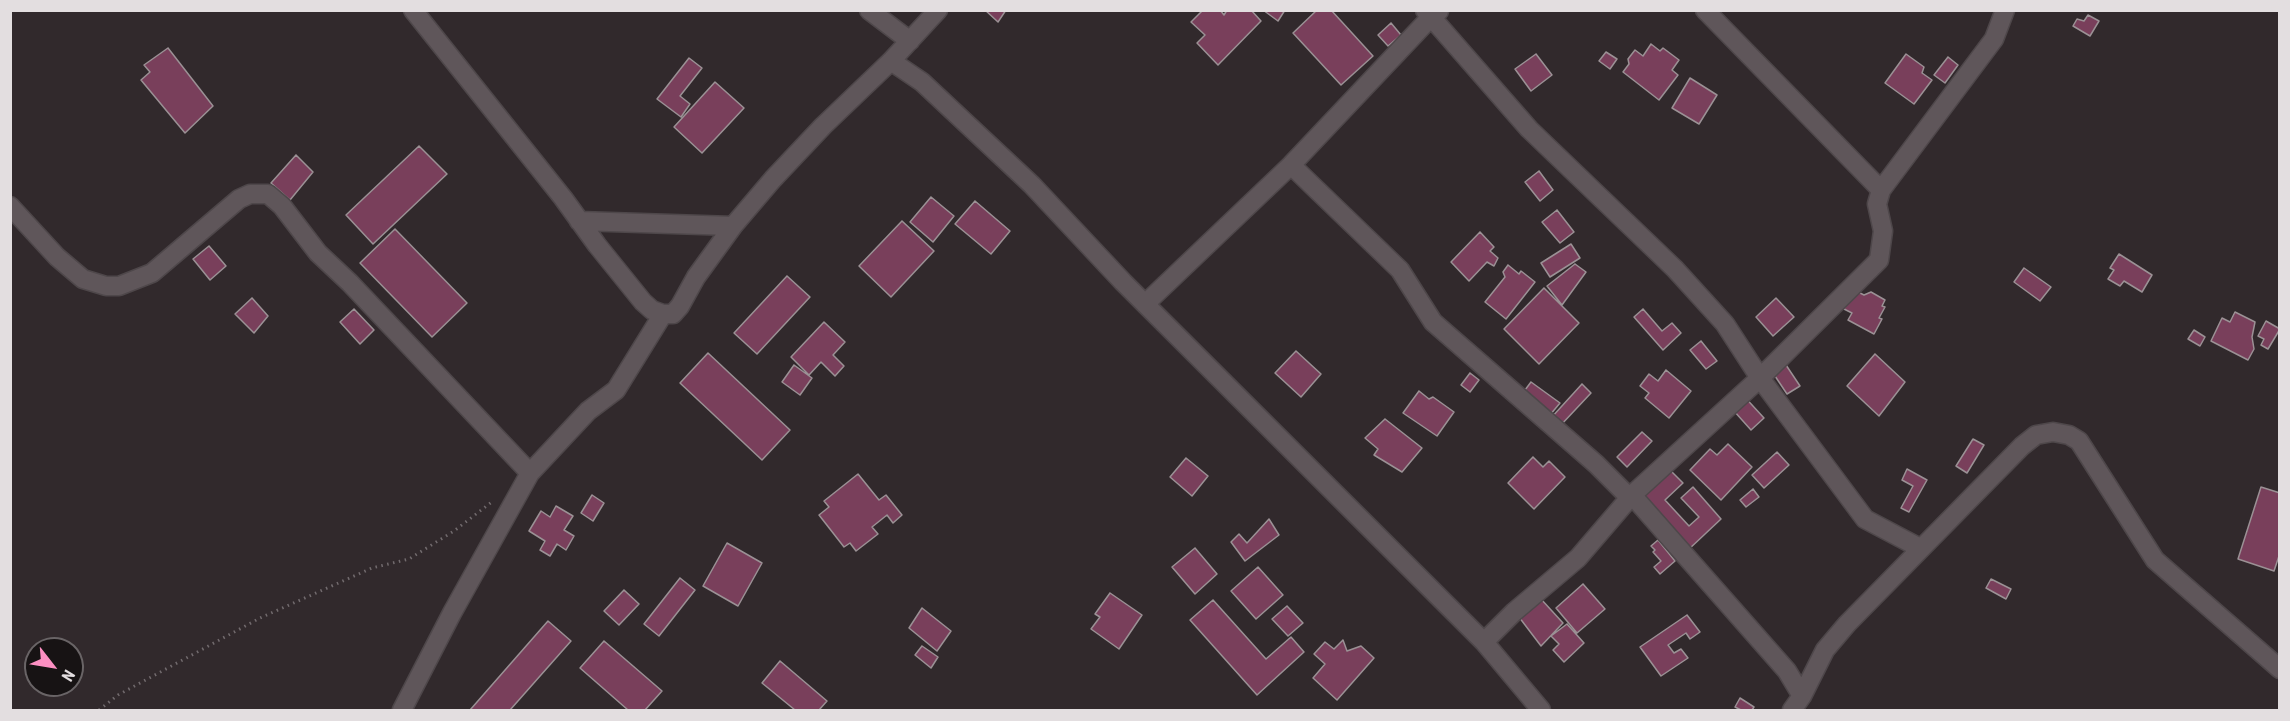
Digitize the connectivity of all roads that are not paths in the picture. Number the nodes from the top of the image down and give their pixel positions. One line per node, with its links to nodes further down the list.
1 (413, 10): 12 (street)
2 (869, 10): 7 (street)
3 (938, 10): 7 (street)
4 (1705, 10): 10 (street)
5 (2005, 10): 10 (street)
6 (1432, 13): 9 (street); 16 (street)
7 (910, 41): 8 (street)
8 (891, 61): 13 (street); 14 (street)
9 (1291, 165): 14 (street); 18 (street)
10 (1881, 190): 16 (street)
11 (10, 206): 17 (street)
12 (579, 221): 13 (street); 15 (street)
13 (733, 226): 15 (street)
14 (1145, 304): 20 (street)
15 (663, 315): 17 (street)
16 (1760, 378): 18 (street); 19 (street)
17 (530, 473): 23 (street)
18 (1631, 497): 20 (street); 22 (street)
19 (1920, 549): 21 (street); 22 (street)
20 (1484, 642): 24 (street)
21 (2280, 669)
22 (1797, 703)
23 (402, 711)
24 (1541, 711)

